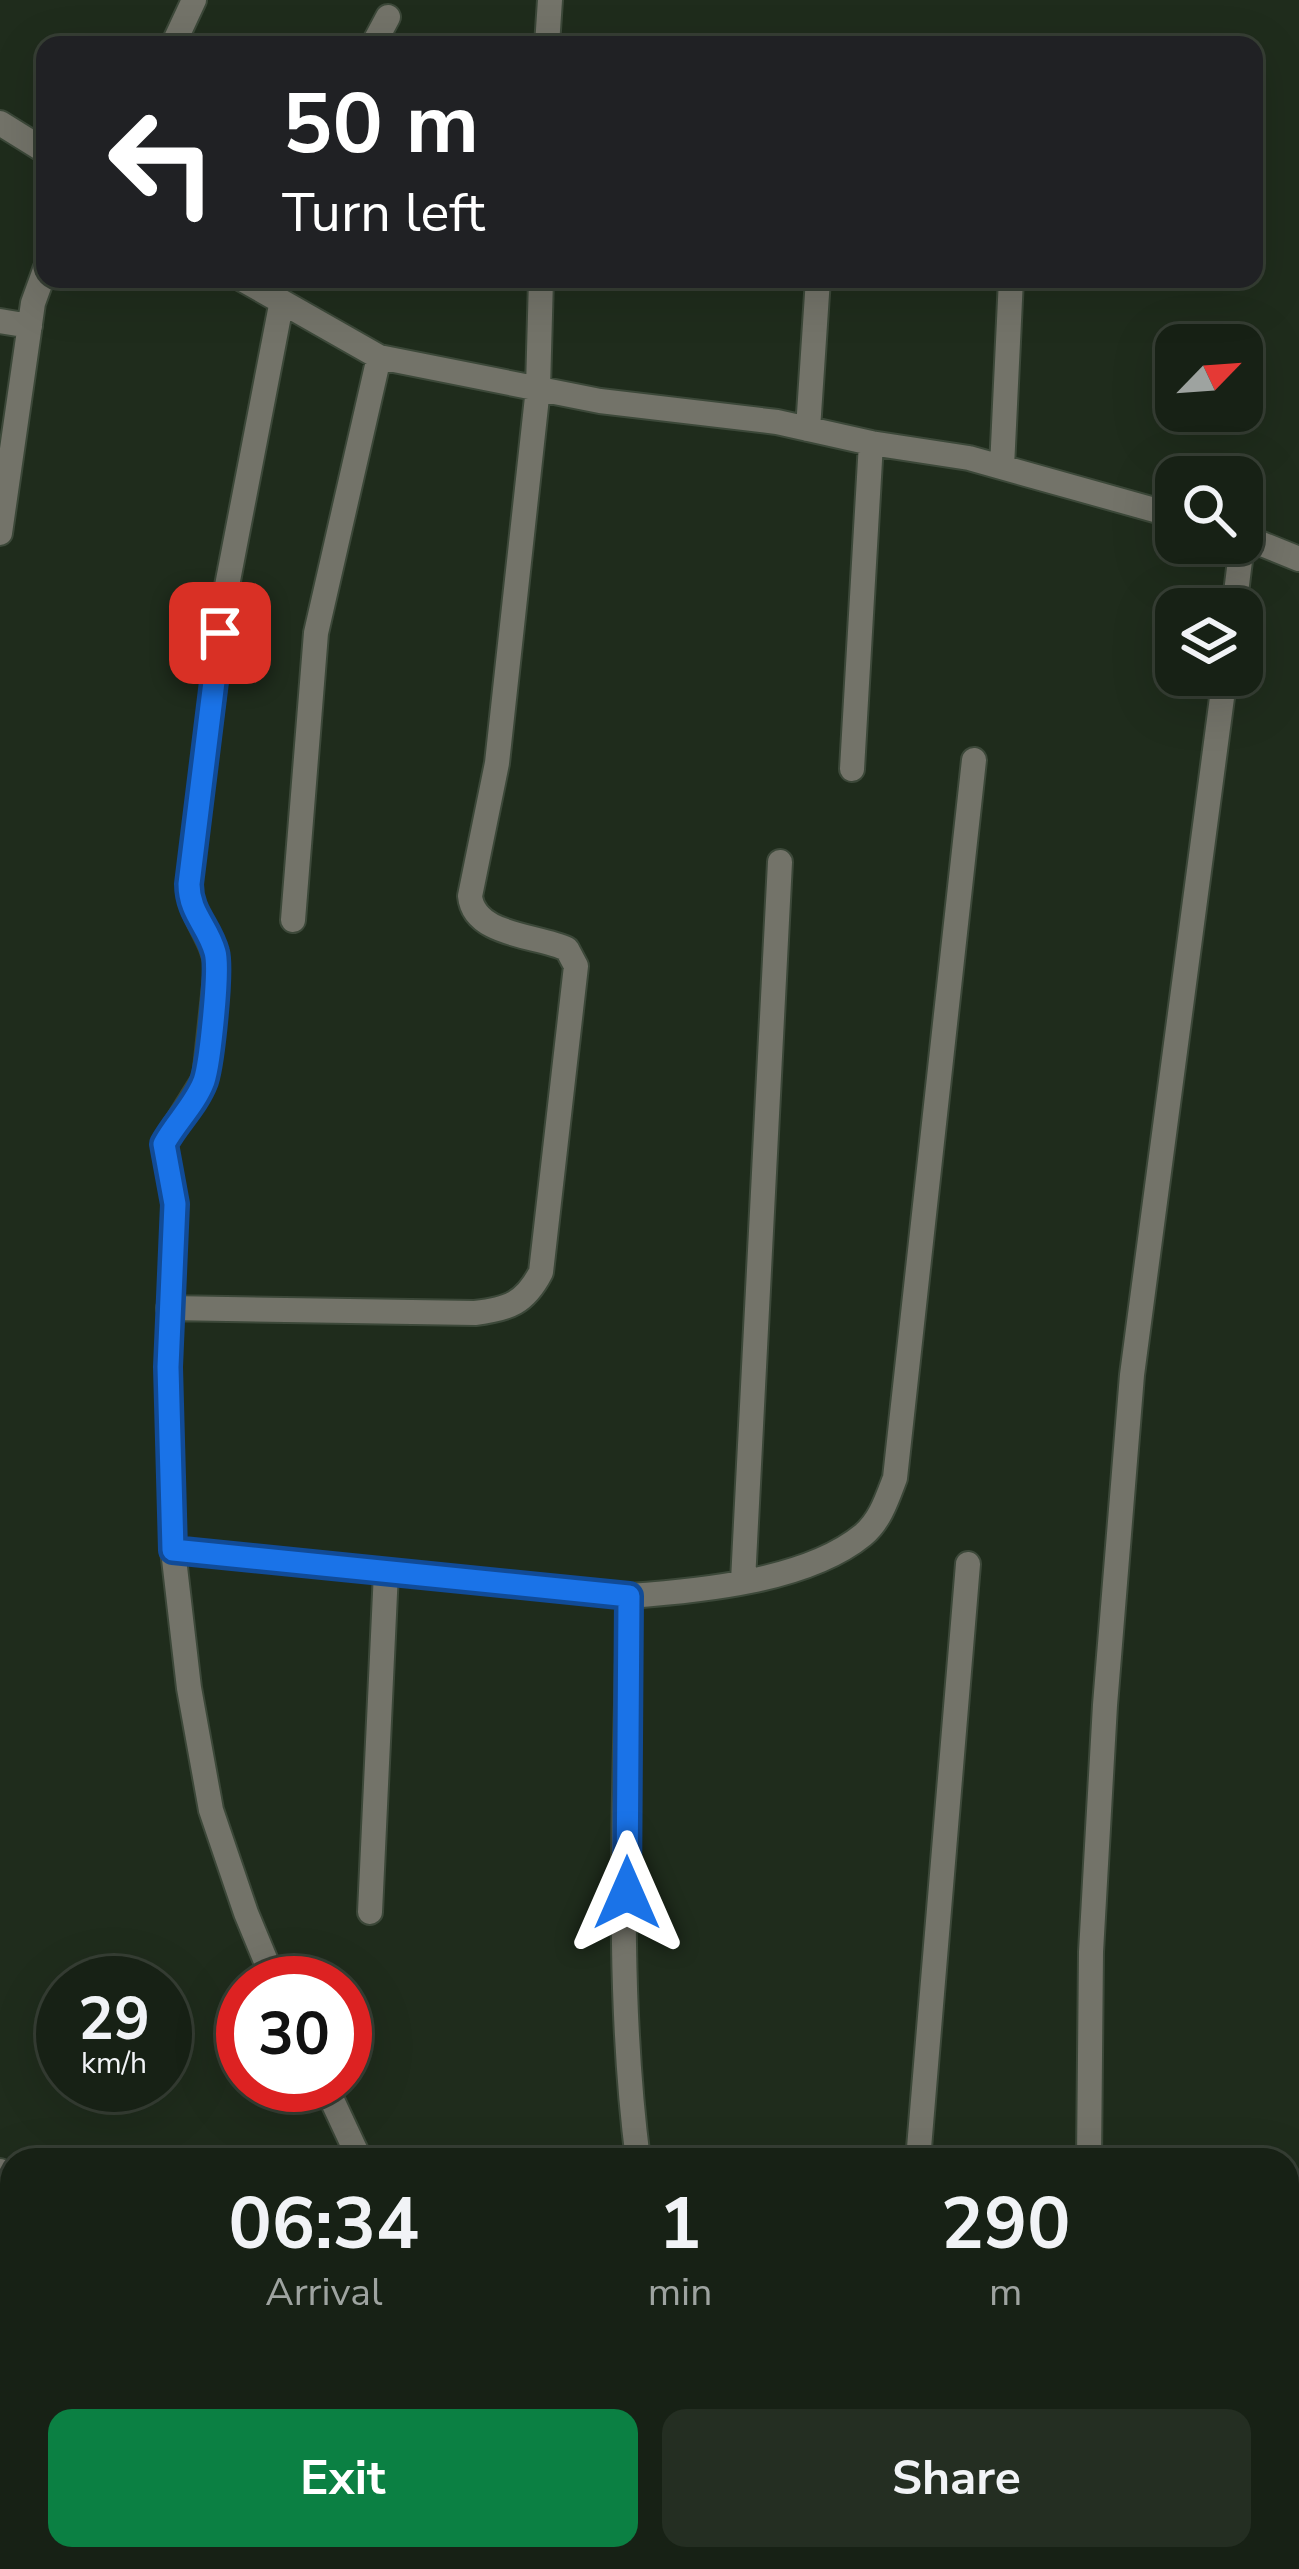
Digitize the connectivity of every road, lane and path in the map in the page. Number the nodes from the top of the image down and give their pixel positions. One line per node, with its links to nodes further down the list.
1 (194, 0): 4 (street)
2 (550, 0): 6 (street)
3 (388, 17): 5 (street)
4 (177, 36)
5 (378, 36)
6 (548, 36)
7 (0, 123): 8 (street)
8 (36, 145)
9 (38, 288): 16 (street)
10 (258, 288): 14 (street)
11 (541, 288): 18 (street)
12 (817, 288): 19 (street)
13 (1011, 288): 21 (street)
14 (281, 304): 17 (street); 31 (street)
15 (0, 321): 16 (street)
16 (30, 326): 23 (street)
17 (379, 357): 18 (street); 30 (street)
18 (538, 388): 19 (street); 31 (street)
19 (808, 429): 20 (street)
20 (871, 443): 21 (street); 28 (street)
21 (1002, 467): 22 (street)
22 (1155, 510)
23 (0, 533)
24 (1263, 544): 25 (street)
25 (1299, 559)
26 (1222, 696): 43 (street)
27 (974, 760): 35 (street)
28 (851, 769)
29 (780, 862): 35 (street)
30 (293, 920)
31 (170, 1309): 32 (street)
32 (173, 1550): 34 (street); 38 (street)
33 (968, 1564): 42 (street)
34 (386, 1572): 36 (street); 37 (street)
35 (743, 1581): 36 (street)
36 (629, 1596): 41 (street)
37 (370, 1912)
38 (264, 1956)
39 (338, 2112): 40 (street)
40 (354, 2148)
41 (636, 2148)
42 (919, 2148)
43 (1089, 2148)

